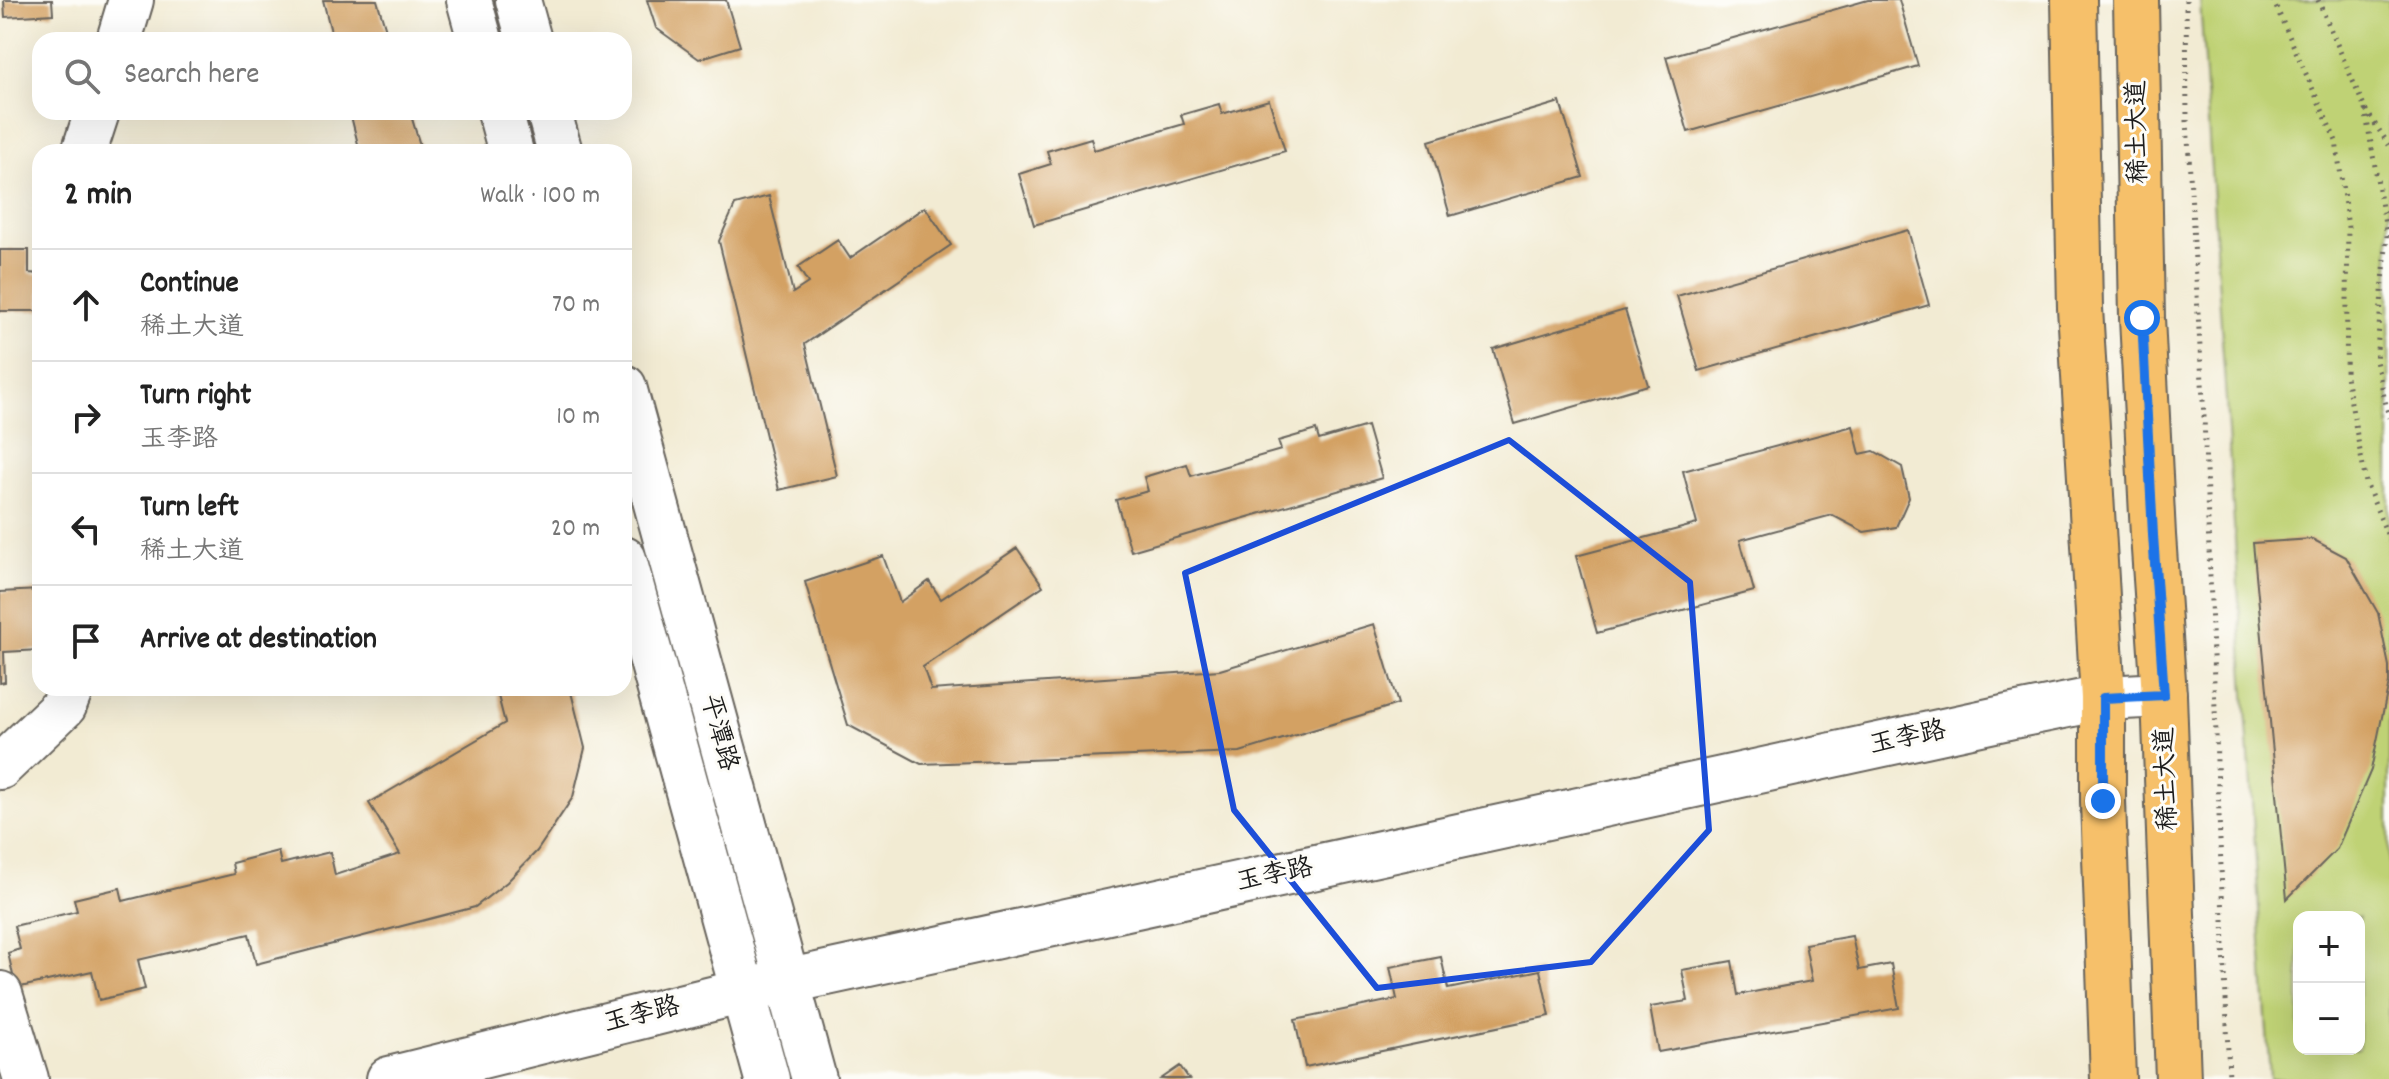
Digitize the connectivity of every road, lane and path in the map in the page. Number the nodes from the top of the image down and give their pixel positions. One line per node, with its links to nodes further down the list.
1 (131, 0): 9 (street)
2 (469, 0): 10 (street)
3 (518, 0): 11 (street)
4 (2074, 0): 26 (main road)
5 (2136, 0): 24 (main road, 稀土大道)
6 (2186, 0): 37 (path)
7 (2273, 0): 22 (path)
8 (2318, 0): 12 (path)
9 (121, 32)
10 (478, 32)
11 (527, 32)
12 (2365, 109): 19 (path); 21 (path)
13 (94, 120): 16 (street)
14 (502, 120): 17 (street)
15 (551, 120): 18 (street)
16 (87, 144)
17 (509, 144)
18 (558, 144)
19 (2389, 145)
20 (632, 416): 28 (street, 平潭路)
21 (2389, 418)
22 (2389, 539)
23 (632, 588): 29 (street, 平潭路)
24 (2164, 695): 26 (street, 玉李路); 36 (main road, 稀土大道)
25 (68, 696): 27 (street)
26 (2103, 698): 28 (street, 玉李路); 35 (main road)
27 (0, 767)
28 (786, 982): 29 (street, 玉李路); 34 (street, 平潭路)
29 (744, 991): 32 (street, 玉李路); 33 (street, 平潭路)
30 (0, 994): 31 (street)
31 (26, 1079)
32 (389, 1079)
33 (767, 1079)
34 (814, 1079)
35 (2113, 1079)
36 (2178, 1079)
37 (2229, 1079)

